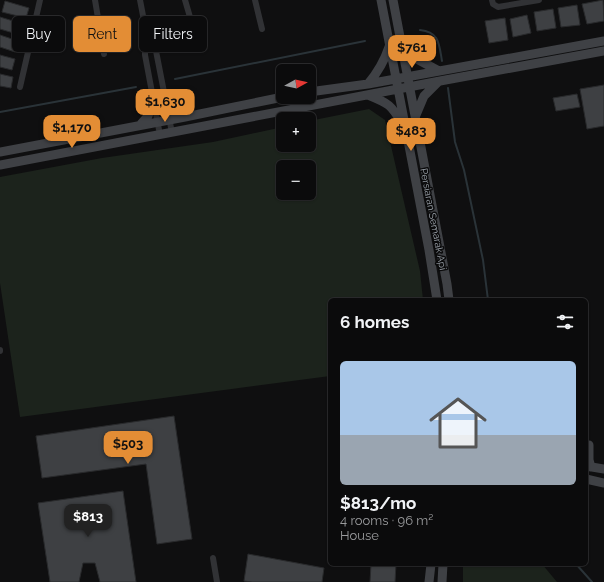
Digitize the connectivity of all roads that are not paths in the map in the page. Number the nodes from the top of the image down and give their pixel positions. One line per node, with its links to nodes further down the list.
1 (40, 0): 25 (street)
2 (95, 0): 19 (street)
3 (140, 0): 10 (street)
4 (185, 0): 11 (street)
5 (255, 0): 12 (street)
6 (380, 0): 15 (street, Persiaran Semarak Api)
7 (393, 0): 14 (street, Persiaran Semarak Api)
8 (539, 0): 9 (street)
9 (492, 2)
10 (143, 16)
11 (190, 16)
12 (262, 29)
13 (604, 41): 20 (street)
14 (402, 45): 20 (street); 21 (street, Persiaran Semarak Api)
15 (390, 46): 22 (street, Persiaran Semarak Api); 24 (street)
16 (604, 51): 23 (street)
17 (145, 52): 32 (street)
18 (156, 52): 30 (street)
19 (104, 54)
20 (438, 71): 21 (street)
21 (408, 76): 22 (street); 26 (street, Persiaran Semarak Api)
22 (396, 78): 24 (street); 27 (street, Persiaran Semarak Api)
23 (440, 81): 26 (street); 33 (street)
24 (368, 84): 28 (street)
25 (20, 87)
26 (410, 87): 27 (street); 33 (street, Persiaran Semarak Api)
27 (398, 90): 29 (street); 38 (street, Persiaran Semarak Api)
28 (316, 91)
29 (368, 95): 38 (street); 39 (street)
30 (164, 96): 34 (street); 35 (street)
31 (276, 98): 34 (street)
32 (153, 101): 36 (street); 37 (street)
33 (416, 116): 44 (street, Persiaran Semarak Api)
34 (186, 117): 35 (street)
35 (170, 120): 36 (street); 39 (street)
36 (157, 122): 37 (street); 40 (street)
37 (141, 124): 41 (street)
38 (406, 130): 43 (street, Persiaran Semarak Api)
39 (172, 133): 40 (street)
40 (160, 135): 42 (street)
41 (0, 152)
42 (0, 165)
43 (437, 298)
44 (449, 298)
45 (589, 445): 46 (street)
46 (588, 466): 47 (street)
47 (604, 469)
48 (588, 479): 49 (street)
49 (604, 483)
50 (213, 558): 53 (street)
51 (431, 566): 54 (street)
52 (443, 566): 55 (street)
53 (217, 582)
54 (429, 582)
55 (442, 582)

